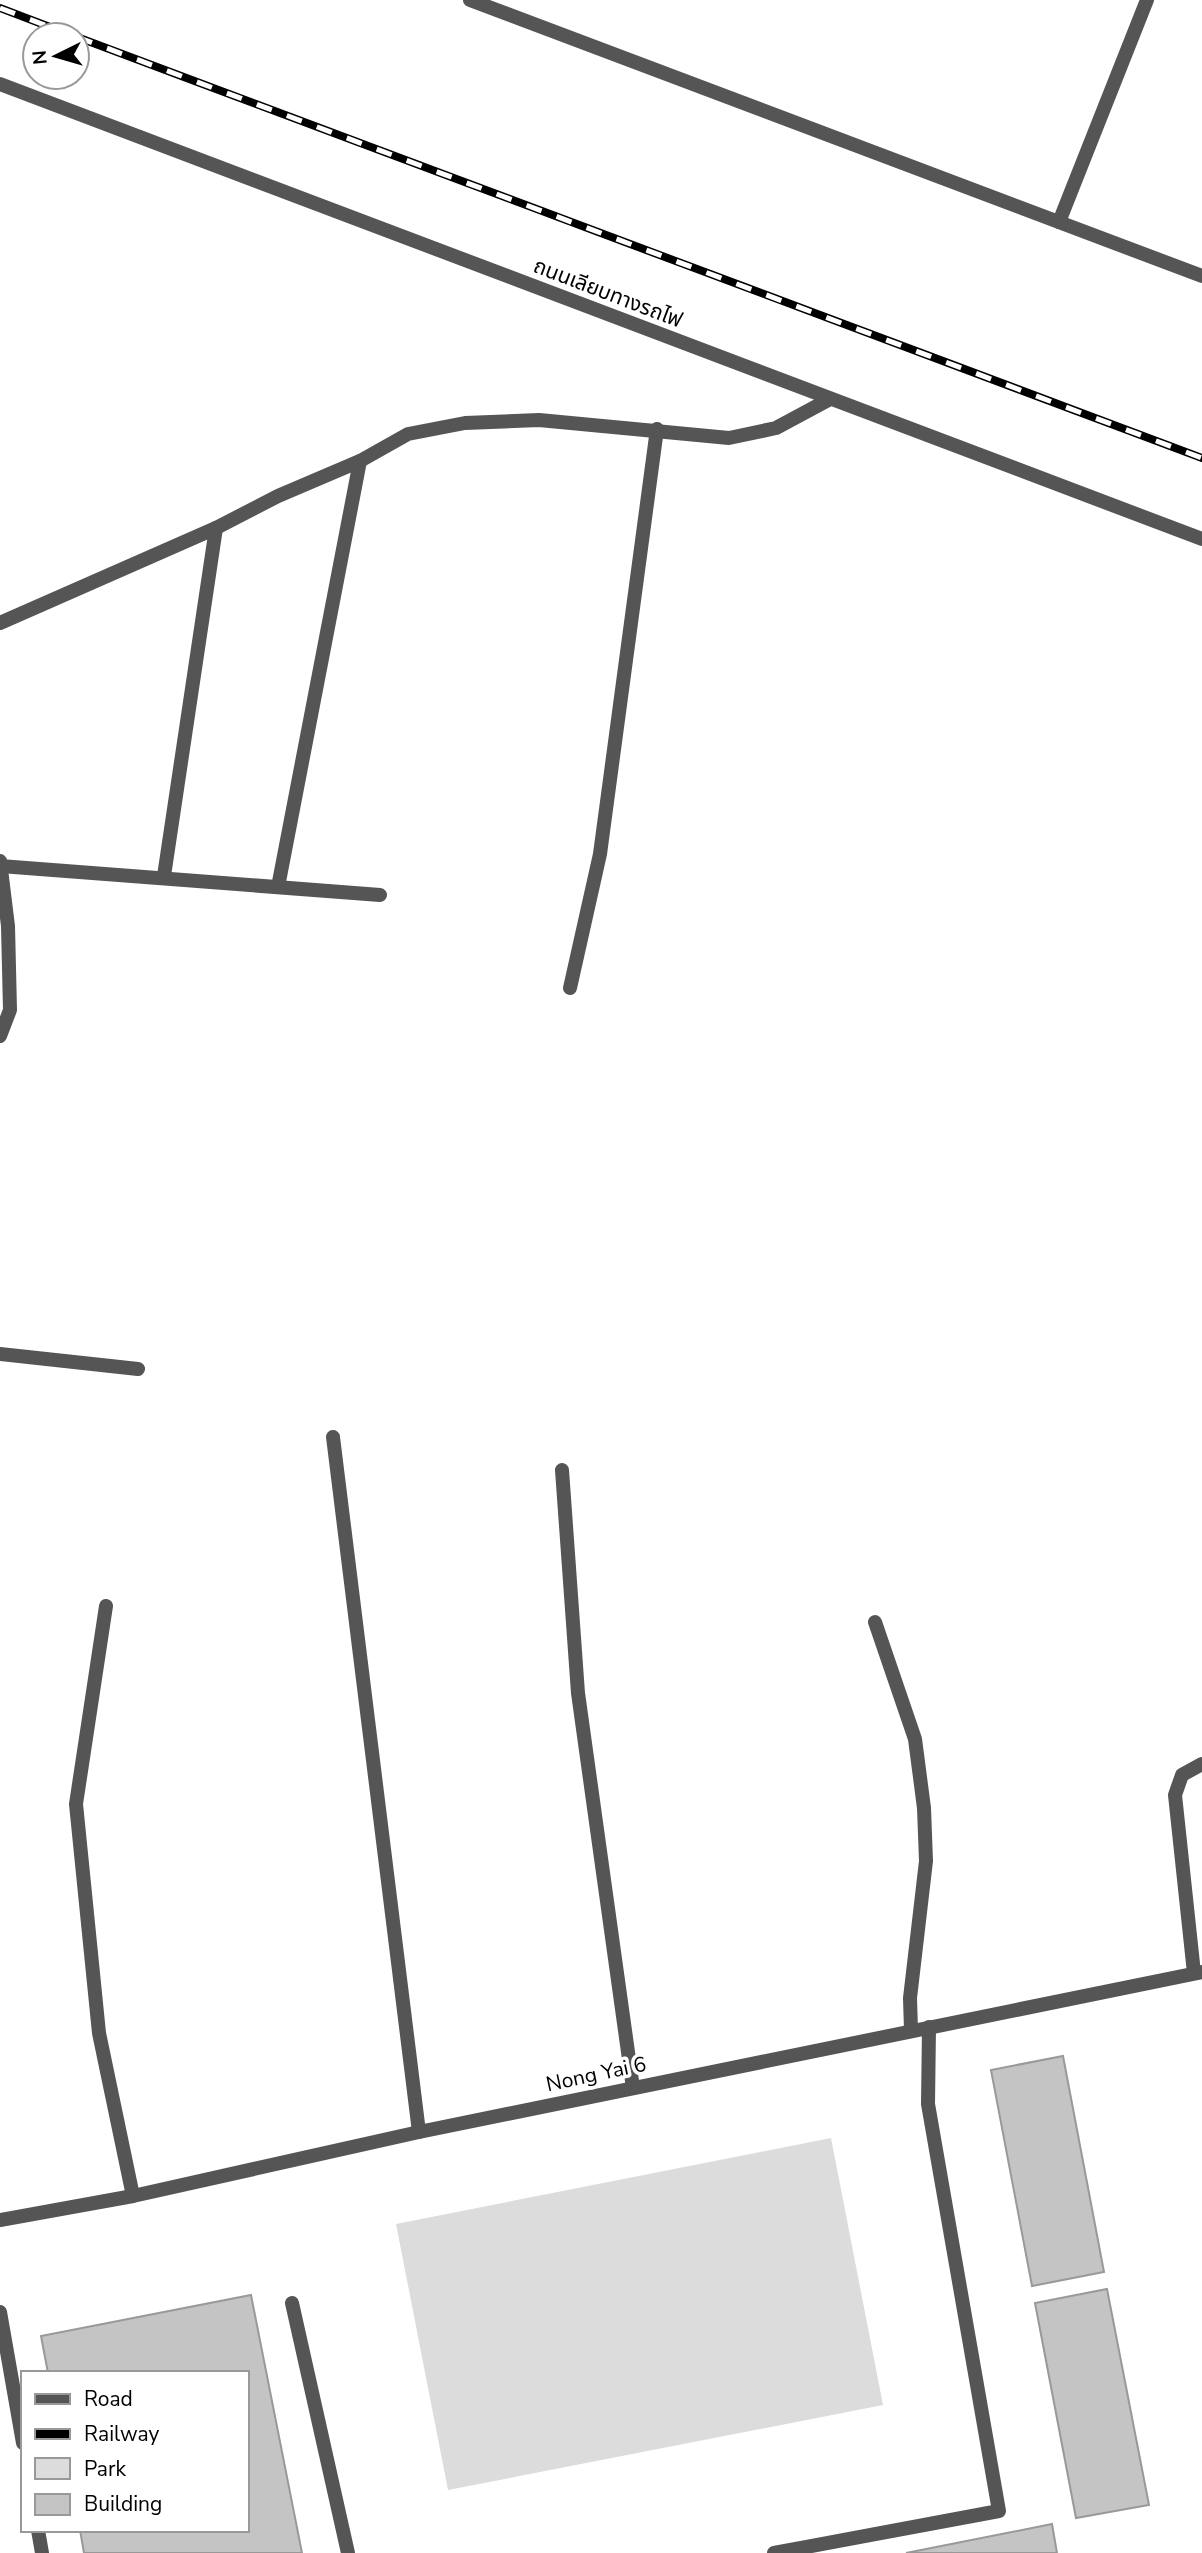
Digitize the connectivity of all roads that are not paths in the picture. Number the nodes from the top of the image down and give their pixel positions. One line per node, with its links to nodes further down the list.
1 (470, 0): 4 (street)
2 (1147, 0): 4 (street)
3 (0, 84): 6 (street, ถนนเลียบทางรถไฟ)
4 (1059, 222): 5 (street)
5 (1202, 276)
6 (830, 400): 7 (street); 10 (street, ถนนเลียบทางรถไฟ)
7 (657, 429): 8 (street); 16 (street)
8 (360, 461): 9 (street); 14 (street)
9 (215, 528): 11 (street); 13 (street)
10 (1202, 539)
11 (0, 623)
12 (0, 864): 13 (street); 17 (street)
13 (164, 876): 14 (street)
14 (278, 887): 15 (street)
15 (380, 895)
16 (570, 988)
17 (0, 1037)
18 (0, 1354): 19 (street)
19 (138, 1369)
20 (333, 1437): 29 (street)
21 (562, 1470): 28 (street)
22 (106, 1606): 30 (street)
23 (875, 1622): 27 (street)
24 (1202, 1764): 25 (street)
25 (1198, 1973): 26 (street, Nong Yai 6)
26 (929, 2027): 27 (street, Nong Yai 6); 38 (street)
27 (911, 2030): 28 (street, Nong Yai 6)
28 (633, 2088): 29 (street, Nong Yai 6)
29 (419, 2132): 30 (street, Nong Yai 6)
30 (132, 2196): 31 (street, Nong Yai 6)
31 (0, 2220)
32 (292, 2303): 37 (street)
33 (0, 2312): 34 (street)
34 (21, 2432)
35 (38, 2532): 36 (street)
36 (42, 2553)
37 (348, 2553)
38 (774, 2553)

